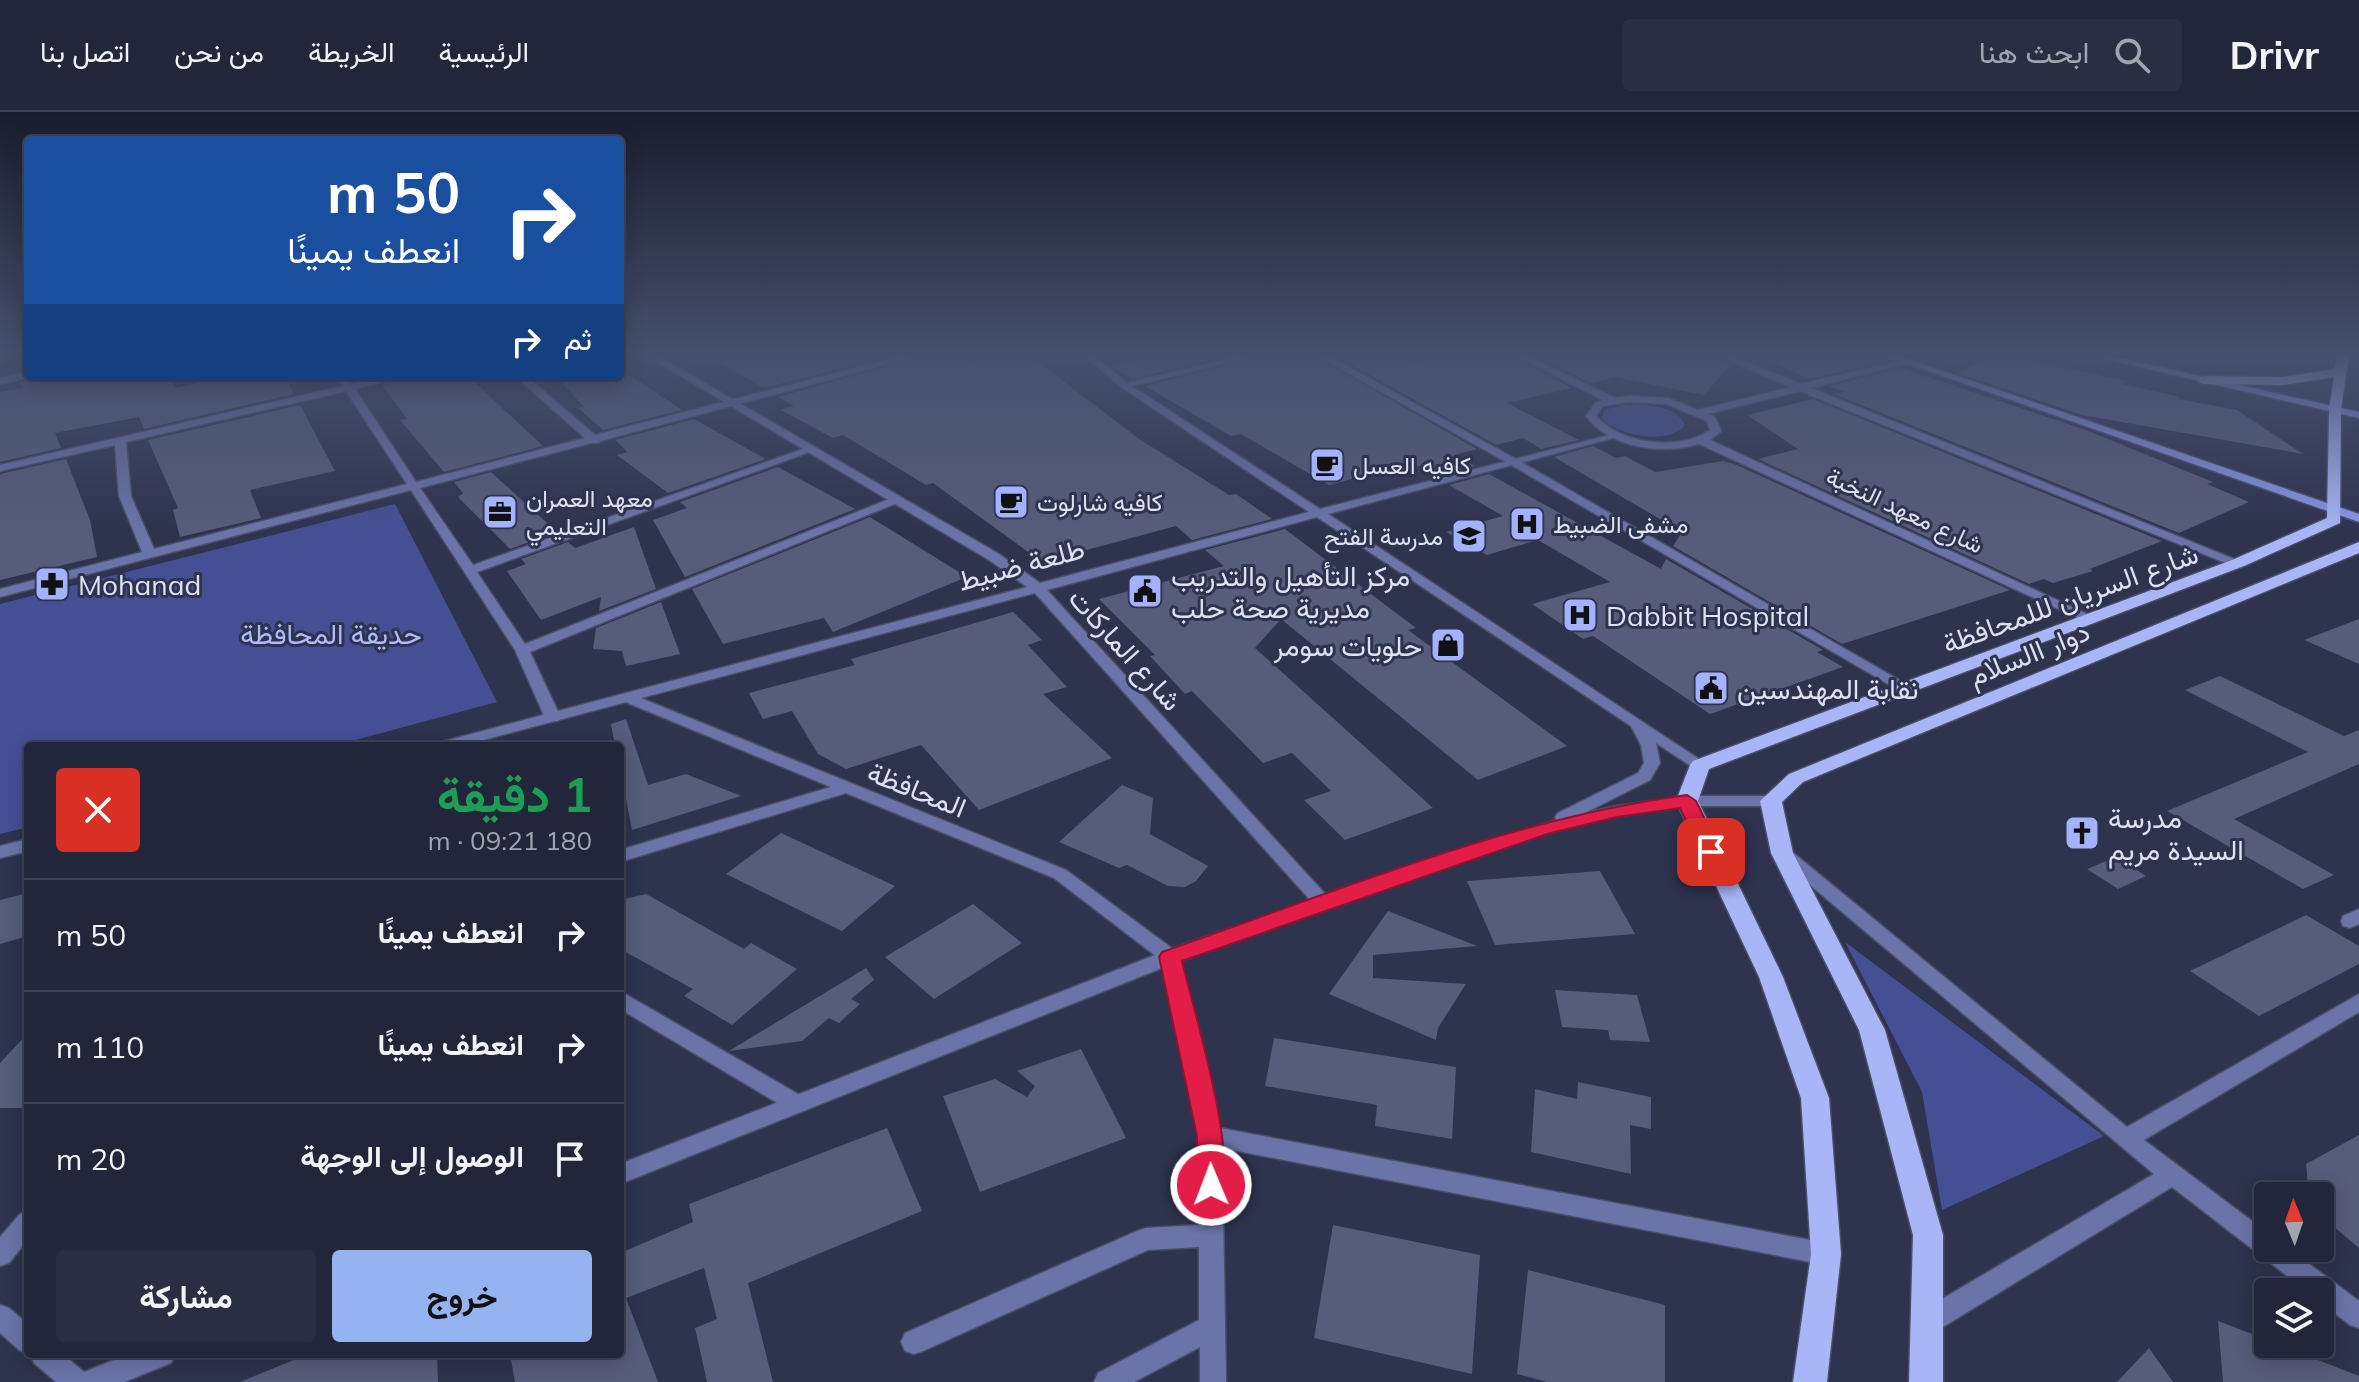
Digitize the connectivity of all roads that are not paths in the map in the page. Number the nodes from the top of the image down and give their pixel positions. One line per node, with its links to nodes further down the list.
1 (245, 412): 14 (street)
2 (365, 412): 20 (street)
3 (562, 412): 15 (street)
4 (702, 412): 15 (street)
5 (747, 412): 17 (street, شارع الماركات)
6 (1166, 412): 23 (street)
7 (1423, 412): 18 (street)
8 (1594, 412): 13 (street)
9 (1702, 412): 16 (street)
10 (1861, 412): 27 (street)
11 (2055, 412): 22 (main road)
12 (2335, 412): 22 (main road)
13 (1613, 435): 16 (street); 18 (street, طلعة ضبيط)
14 (120, 441): 19 (street); 26 (street)
15 (595, 441): 20 (street)
16 (1702, 441): 31 (street, شارع معهد النخبة)
17 (810, 450): 21 (street, شارع الماركات); 28 (street)
18 (1510, 460): 23 (street, طلعة ضبيط); 33 (street)
19 (0, 468)
20 (412, 488): 26 (street); 28 (street)
21 (896, 501): 29 (street, شارع الماركات); 32 (street)
22 (2335, 509): 24 (main road); 27 (main road, شارع السريان لللمحافظة)
23 (1319, 513): 29 (street, طلعة ضبيط); 36 (street)
24 (2359, 518)
25 (2359, 547): 41 (main road, دوار االسلام)
26 (150, 555): 30 (street)
27 (2238, 563): 31 (main road, شارع السريان لللمحافظة)
28 (469, 571): 32 (street)
29 (1039, 589): 34 (street, طلعة ضبيط); 47 (street, شارع الماركات)
30 (0, 593)
31 (2089, 618): 33 (main road, شارع السريان لللمحافظة)
32 (522, 650): 35 (street)
33 (1905, 688): 38 (main road, شارع السريان لللمحافظة)
34 (628, 698): 35 (street, طلعة ضبيط); 39 (street, المحافظة)
35 (553, 718): 37 (street, طلعة ضبيط)
36 (1635, 722): 38 (street); 42 (street)
37 (459, 742)
38 (1700, 765): 40 (main road)
39 (845, 788): 46 (street); 48 (street, المحافظة)
40 (1687, 801): 41 (street); 42 (street); 59 (main road)
41 (1771, 801): 45 (main road)
42 (1541, 829): 47 (street)
43 (24, 846): 44 (street)
44 (0, 852)
45 (1782, 853): 53 (street); 64 (main road)
46 (624, 855)
47 (1324, 904): 48 (street)
48 (1170, 957): 51 (street); 52 (street)
49 (624, 1001): 51 (street)
50 (2359, 1002): 53 (street)
51 (797, 1104): 54 (street)
52 (1210, 1136): 57 (street); 59 (street)
53 (2126, 1139): 55 (street)
54 (624, 1172)
55 (2172, 1175): 58 (street); 64 (street)
56 (24, 1226): 60 (street)
57 (1211, 1235): 65 (street); 67 (street)
58 (2254, 1237)
59 (1826, 1254): 74 (main road)
60 (0, 1255)
61 (2287, 1262): 62 (street)
62 (2359, 1316)
63 (0, 1317): 66 (street)
64 (1929, 1321): 75 (main road)
65 (1212, 1327): 72 (street); 73 (street)
66 (24, 1338)
67 (914, 1342)
68 (48, 1358): 70 (street)
69 (152, 1358): 71 (street)
70 (76, 1382)
71 (91, 1382)
72 (1107, 1382)
73 (1213, 1382)
74 (1810, 1382)
75 (1926, 1382)

